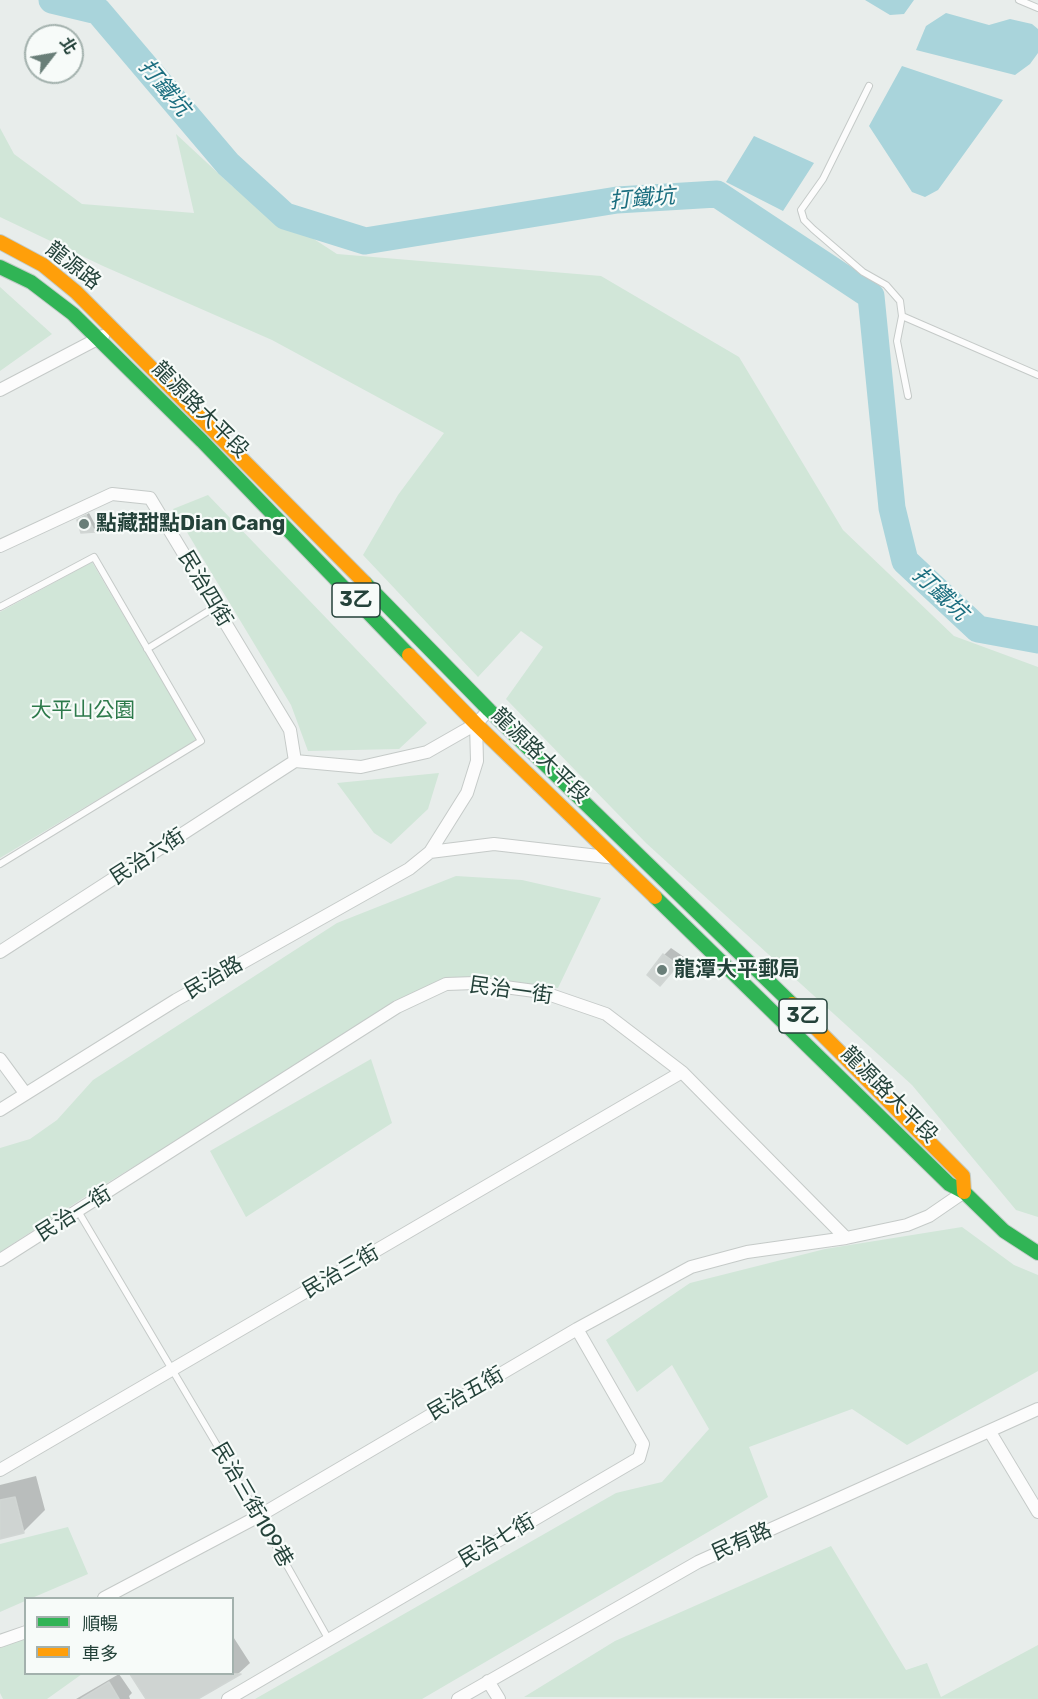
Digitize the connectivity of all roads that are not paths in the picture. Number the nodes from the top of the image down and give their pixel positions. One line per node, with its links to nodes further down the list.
1 (1019, 0): 2 (lane)
2 (1038, 8)
3 (869, 86): 6 (lane)
4 (0, 242): 7 (main road, 龍源路 / 3乙)
5 (0, 267): 8 (main road, 龍源路 / 3乙)
6 (902, 316): 9 (lane); 11 (lane)
7 (115, 330): 8 (street); 16 (main road, 龍源路大平段 / 3乙)
8 (98, 339): 10 (street); 17 (main road, 龍源路大平段 / 3乙)
9 (1038, 375)
10 (0, 390)
11 (908, 396)
12 (0, 546): 13 (street, 民治四街)
13 (216, 606): 15 (lane); 18 (street, 民治四街)
14 (0, 607): 15 (lane)
15 (147, 649): 22 (lane)
16 (489, 710): 17 (street); 19 (main road, 龍源路大平段 / 3乙)
17 (476, 724): 18 (street); 20 (street); 21 (main road, 龍源路大平段 / 3乙)
18 (296, 761): 23 (street, 民治六街)
19 (628, 848): 21 (street); 28 (main road, 龍源路大平段 / 3乙)
20 (430, 852): 21 (street); 26 (street, 民治路)
21 (615, 858): 28 (main road, 龍源路大平段 / 3乙)
22 (0, 864)
23 (0, 952)
24 (0, 1059): 26 (street)
25 (682, 1072): 29 (street, 民治一街); 30 (street, 民治一街); 34 (street, 民治三街)
26 (25, 1093): 27 (street, 民治路)
27 (0, 1110)
28 (964, 1192): 30 (street); 31 (main road, 龍源路大平段 / 3乙)
29 (78, 1211): 32 (street, 民治一街); 34 (lane, 民治三街109巷)
30 (846, 1238): 33 (street, 民治五街)
31 (1038, 1253)
32 (0, 1260)
33 (577, 1329): 39 (street, 民治五街); 42 (street, 民治七街)
34 (173, 1370): 37 (street, 民治三街); 39 (lane, 民治三街109巷)
35 (1038, 1409): 36 (street, 民有路)
36 (990, 1432): 38 (street); 44 (street, 民有路)
37 (0, 1470)
38 (1038, 1512)
39 (259, 1516): 40 (street, 民治五街); 42 (lane, 民治三街109巷)
40 (108, 1597)
41 (24, 1633): 43 (street)
42 (329, 1640): 45 (street, 民治七街)
43 (0, 1641)
44 (488, 1681): 46 (street, 民有路); 47 (street)
45 (228, 1699)
46 (458, 1699)
47 (499, 1699)

